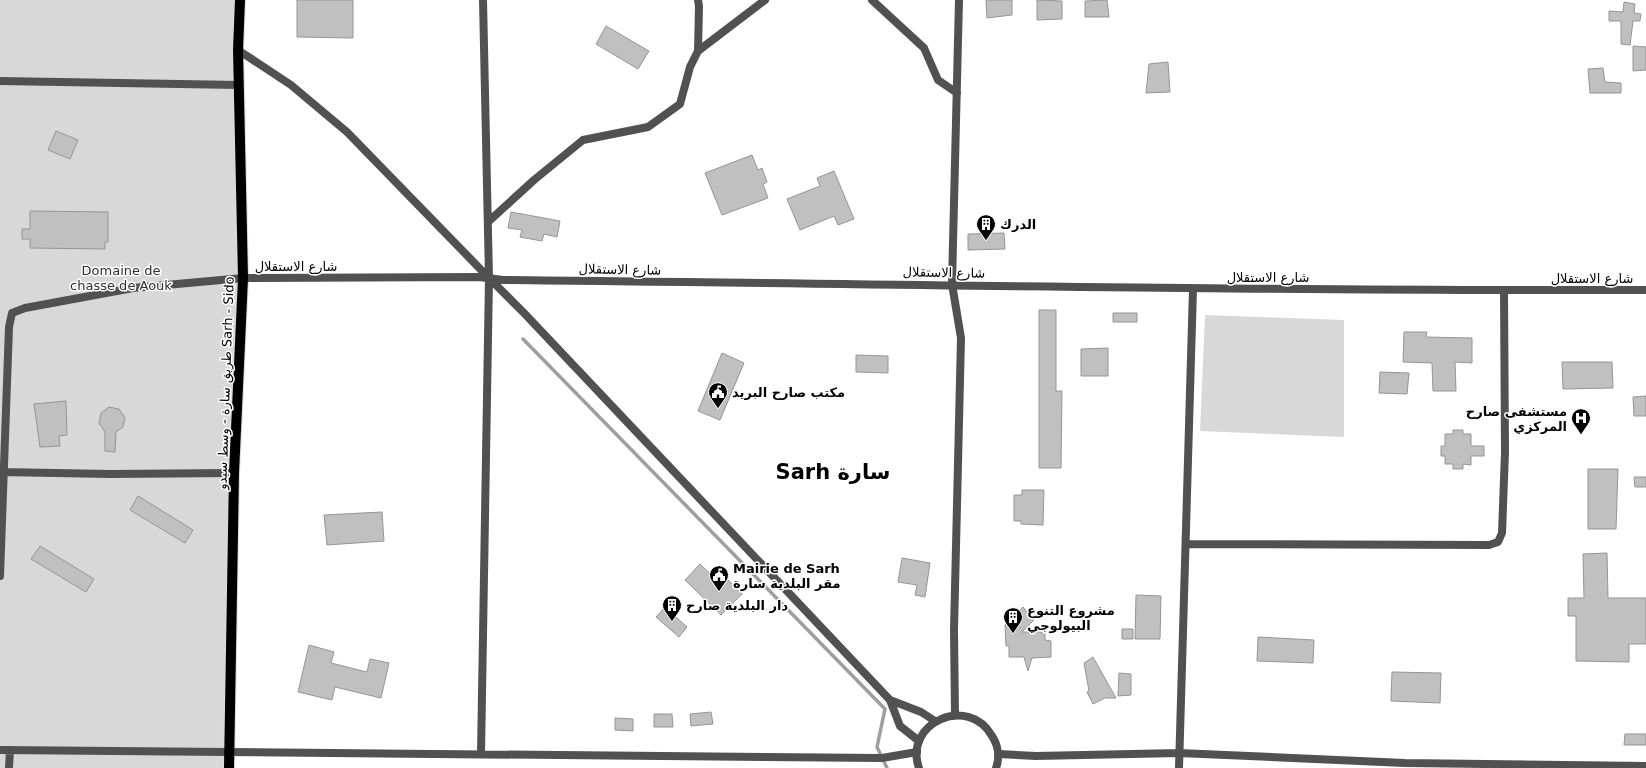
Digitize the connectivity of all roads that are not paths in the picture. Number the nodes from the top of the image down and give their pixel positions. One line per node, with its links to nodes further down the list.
1 (240, 0): 7 (main road, طريق سارة - وسط سيدو Sarh - Sido)
2 (483, 0): 12 (street)
3 (698, 0): 8 (street)
4 (765, 0): 8 (street)
5 (872, 0): 11 (street)
6 (959, 0): 11 (street)
7 (238, 50): 10 (main road, طريق سارة - وسط سيدو Sarh - Sido); 14 (street)
8 (698, 51): 12 (street)
9 (0, 81): 10 (street)
10 (239, 85): 13 (main road, طريق سارة - وسط سيدو Sarh - Sido)
11 (957, 93): 15 (street)
12 (488, 222): 14 (street)
13 (242, 278): 14 (street, شارع الاستقلال); 19 (street, شارع الاستقلال); 20 (main road, طريق سارة - وسط سيدو Sarh - Sido)
14 (489, 278): 15 (street, شارع الاستقلال); 23 (street); 31 (street)
15 (952, 284): 16 (street, شارع الاستقلال); 24 (street)
16 (1193, 289): 17 (street, شارع الاستقلال); 21 (street)
17 (1504, 290): 18 (street, شارع الاستقلال); 21 (street)
18 (1646, 290)
19 (2, 472): 20 (street); 22 (street)
20 (234, 473): 29 (main road, طريق سارة - وسط سيدو Sarh - Sido)
21 (1186, 544): 33 (street)
22 (0, 576)
23 (890, 700): 25 (street); 26 (street)
24 (956, 715): 25 (street); 32 (street)
25 (935, 721): 26 (street)
26 (919, 741): 30 (street)
27 (0, 750): 28 (street)
28 (10, 750): 29 (street); 36 (street)
29 (229, 752): 31 (street); 37 (main road, طريق سارة - وسط سيدو Sarh - Sido)
30 (917, 752): 31 (street); 38 (street)
31 (481, 754)
32 (998, 754): 33 (street); 39 (street)
33 (1179, 754): 34 (street); 40 (street)
34 (1405, 766): 35 (street)
35 (1641, 767)
36 (9, 768)
37 (229, 768)
38 (919, 768)
39 (996, 768)
40 (1179, 768)

